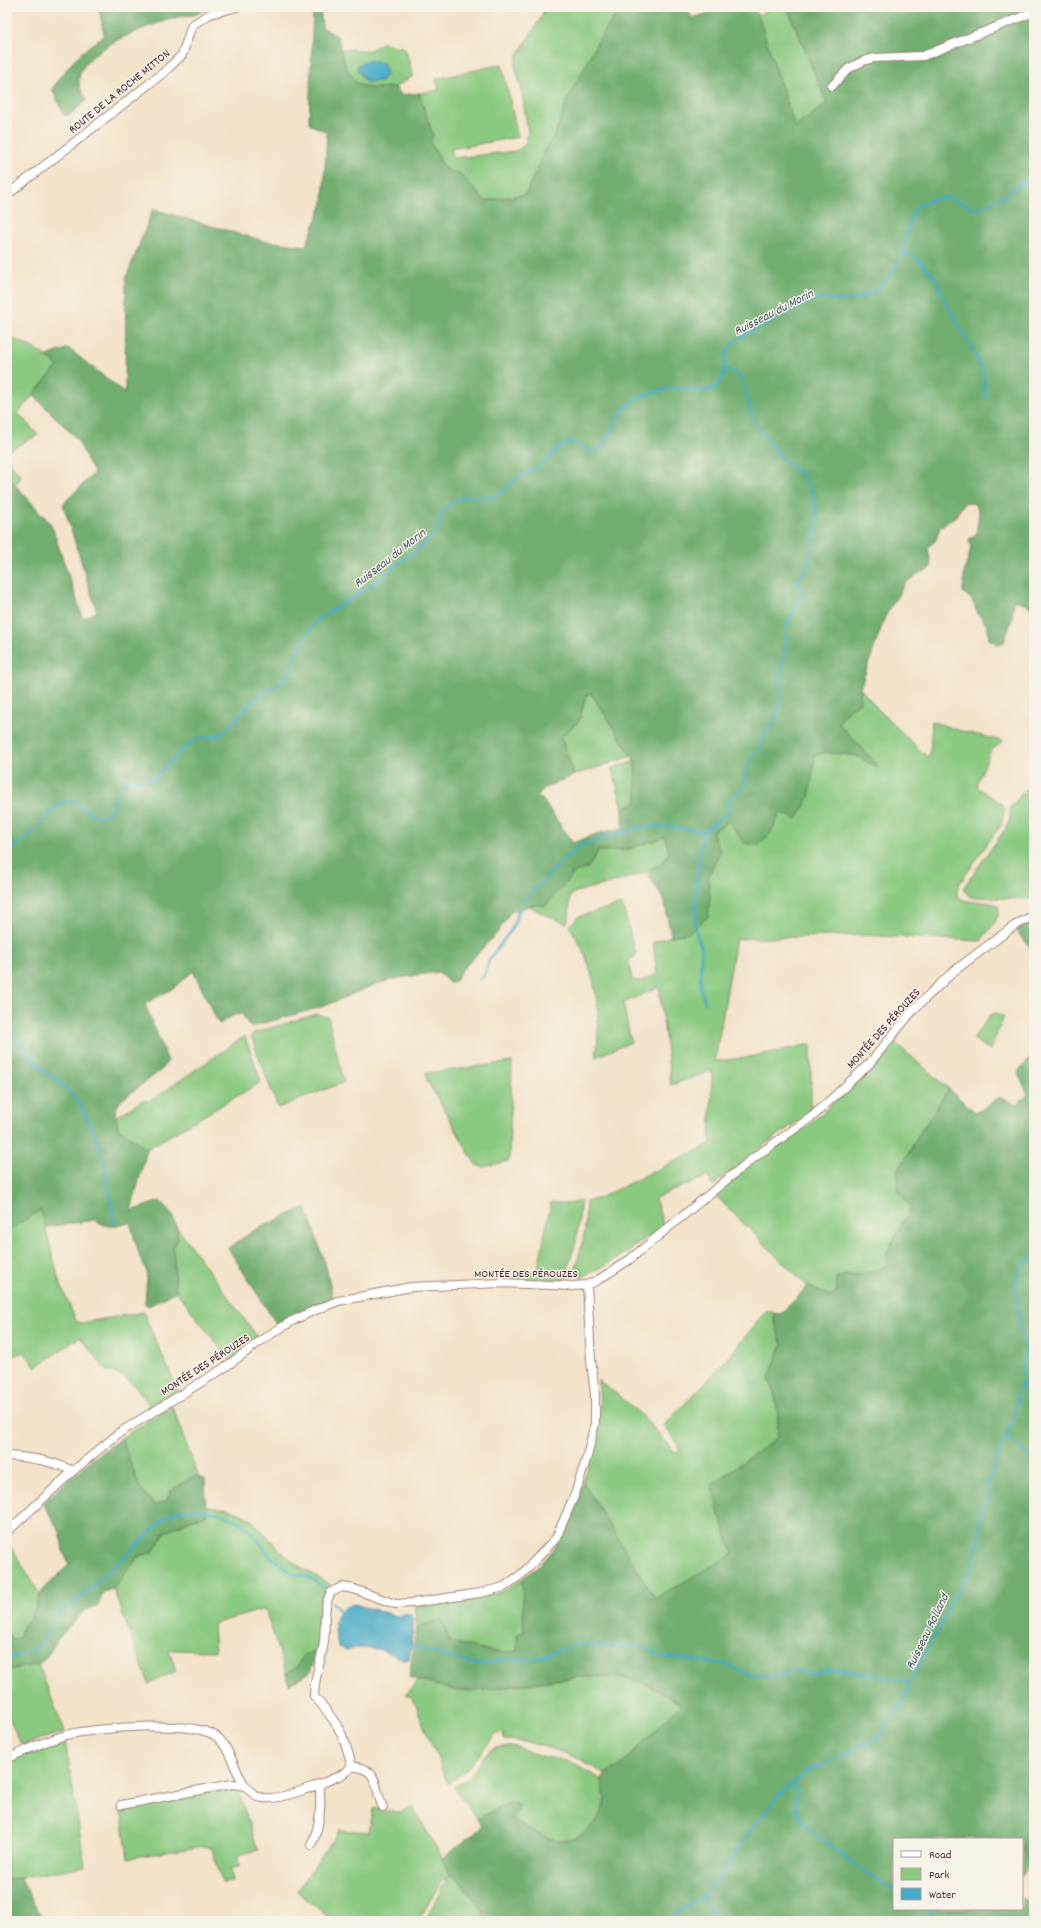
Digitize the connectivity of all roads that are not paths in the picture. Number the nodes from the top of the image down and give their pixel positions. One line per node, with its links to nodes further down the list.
1 (237, 7): 4 (street, ROUTE DE LA ROCHE MITTON)
2 (1034, 12): 3 (street)
3 (832, 86)
4 (7, 195)
5 (1034, 915): 6 (street, MONTÉE DES PÉROUZES)
6 (586, 1285): 8 (street, MONTÉE DES PÉROUZES); 11 (street)
7 (7, 1456): 8 (street)
8 (73, 1471): 9 (street, MONTÉE DES PÉROUZES)
9 (7, 1532)
10 (7, 1759): 12 (street)
11 (352, 1767): 14 (street); 17 (street)
12 (238, 1774): 13 (street); 15 (street)
13 (232, 1784): 15 (street); 16 (street)
14 (320, 1784): 15 (street); 18 (street)
15 (246, 1786)
16 (121, 1805)
17 (384, 1806)
18 (311, 1844)

